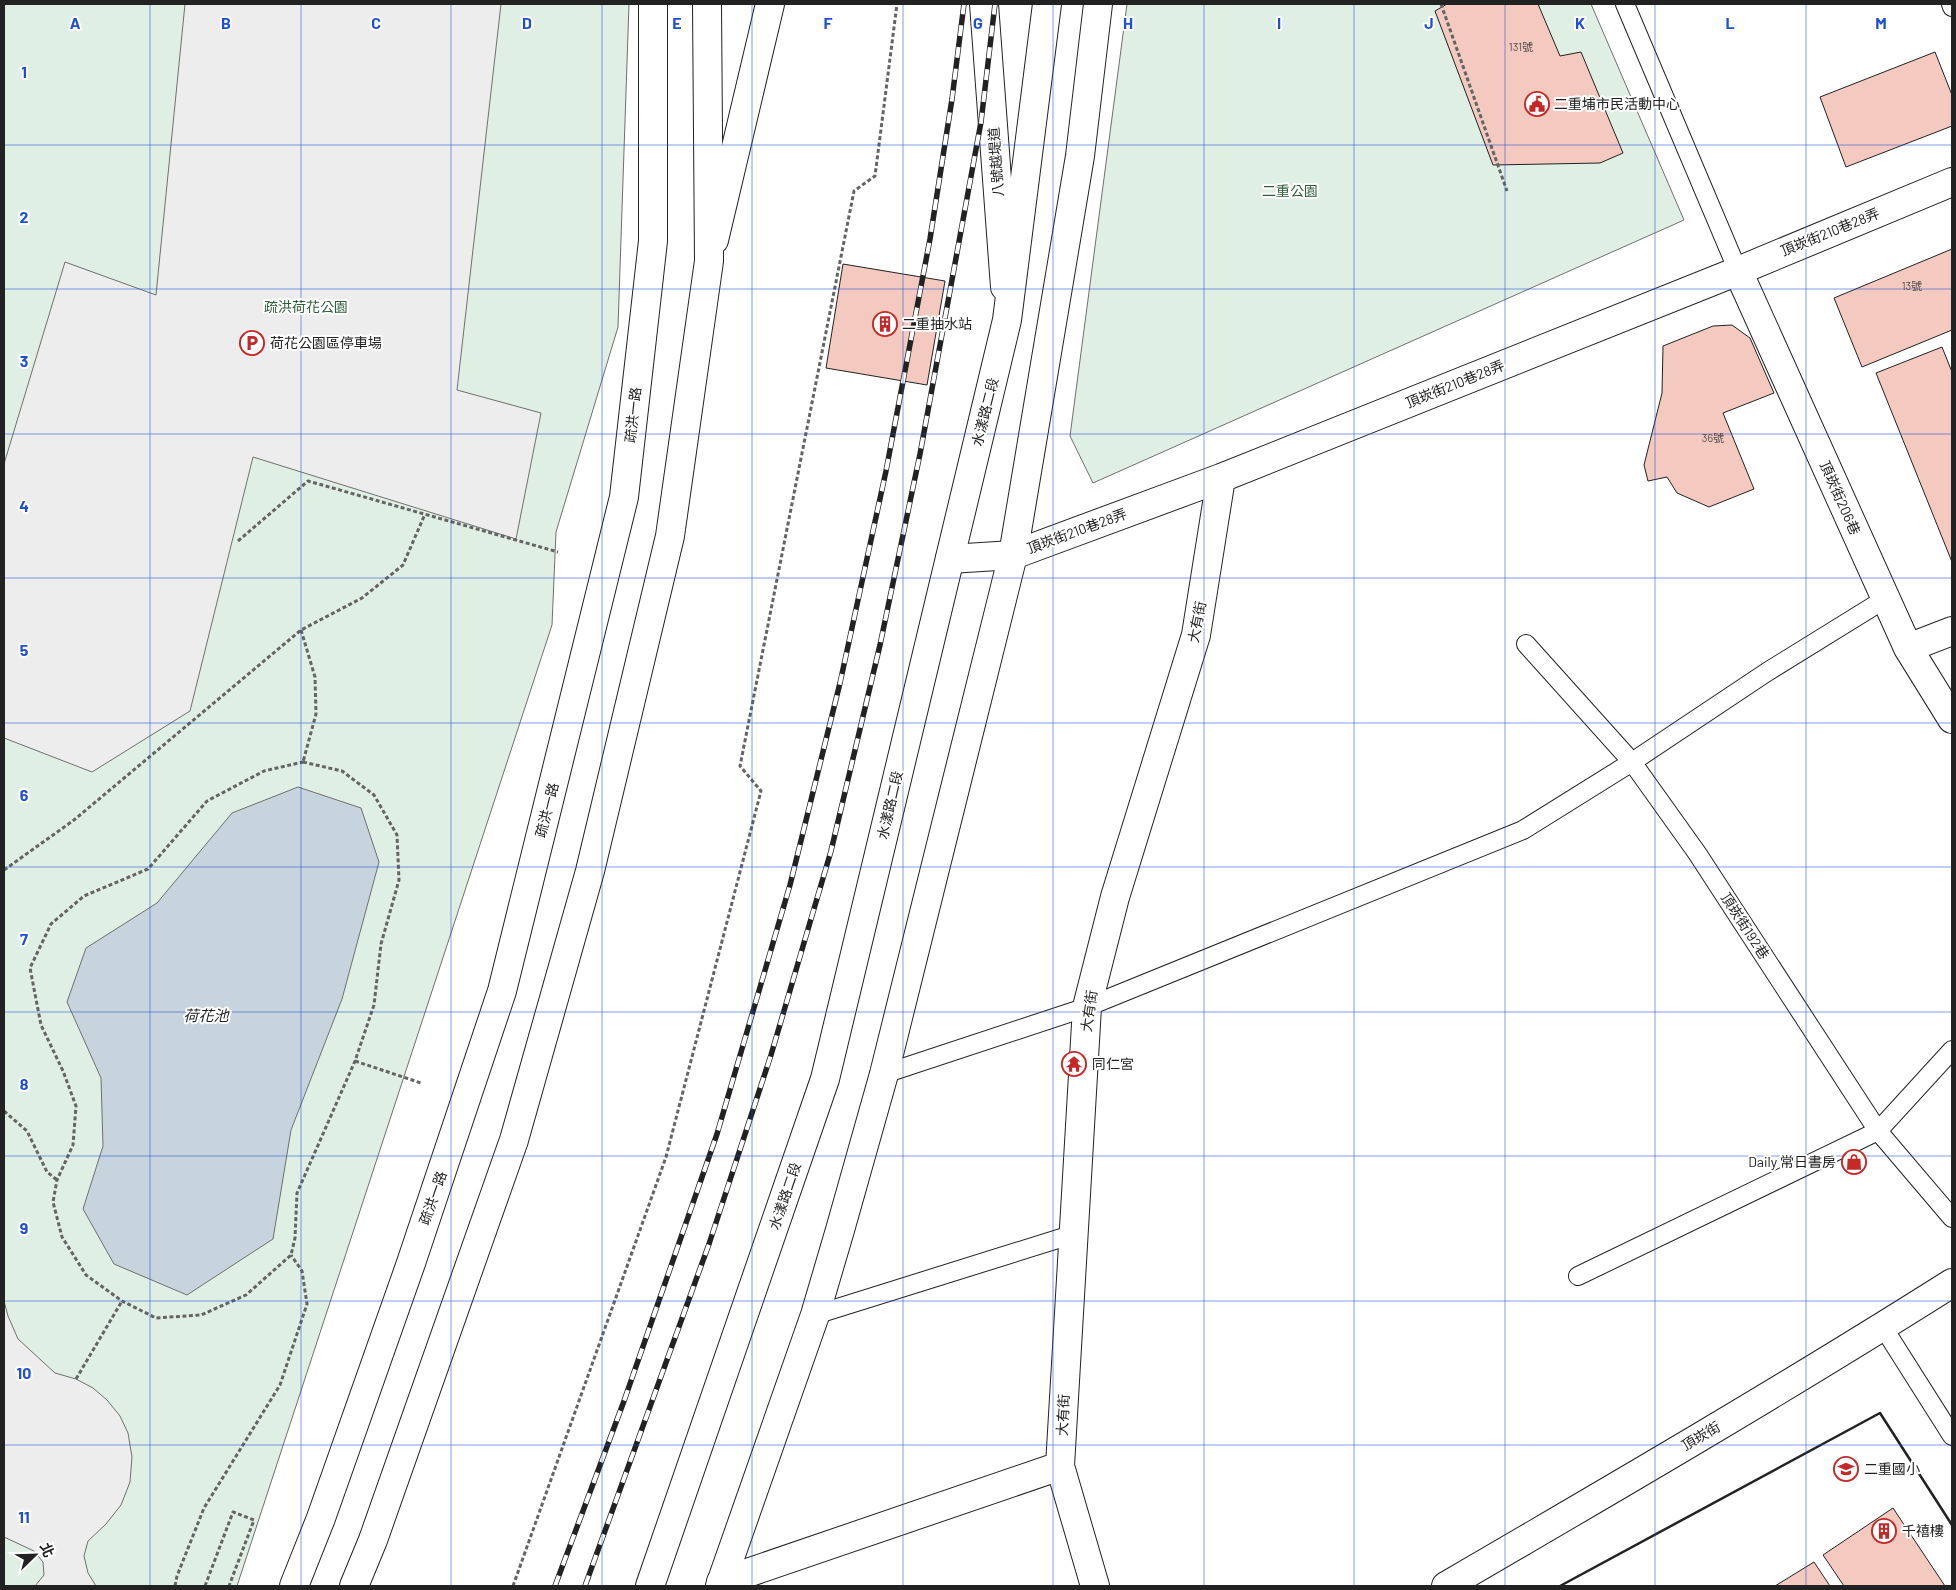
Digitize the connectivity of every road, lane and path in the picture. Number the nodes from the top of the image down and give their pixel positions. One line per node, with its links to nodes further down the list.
1 (653, 4): 55 (street, 疏洪一路)
2 (707, 4): 14 (street)
3 (770, 4): 14 (street)
4 (897, 4): 57 (path)
5 (984, 4): 16 (street, 八號越堤道)
6 (1047, 4): 16 (street, 水漾路二段)
7 (1098, 4): 21 (street)
8 (1441, 4): 13 (path)
9 (1625, 4): 15 (lane)
10 (1951, 4): 11 (lane)
11 (1952, 7)
12 (1952, 182): 15 (street, 頂崁街210巷28弄)
13 (1507, 192)
14 (709, 261): 56 (street)
15 (1738, 271): 17 (street, 頂崁街210巷28弄); 23 (street, 頂崁街206巷)
16 (1007, 320): 22 (street, 水漾路二段)
17 (1221, 478): 21 (street, 頂崁街210巷28弄); 32 (street, 大有街)
18 (425, 514): 19 (path); 20 (path); 24 (path)
19 (238, 541)
20 (558, 552)
21 (1013, 555): 22 (street, 頂崁街210巷28弄); 35 (street)
22 (950, 559): 58 (street, 水漾路二段)
23 (1885, 599): 27 (street, 頂崁街206巷); 30 (lane)
24 (301, 630): 29 (path); 31 (path)
25 (1952, 631): 27 (street)
26 (1526, 644): 30 (lane, 頂崁街192巷)
27 (1908, 648): 28 (street, 頂崁街206巷)
28 (1952, 719)
29 (304, 762): 34 (path); 39 (path)
30 (1632, 762): 32 (lane); 38 (lane, 頂崁街192巷)
31 (4, 870)
32 (1087, 1007): 35 (lane); 41 (street, 大有街)
33 (1952, 1050): 38 (lane)
34 (355, 1061): 36 (path); 42 (path)
35 (884, 1074): 46 (street)
36 (421, 1083)
37 (4, 1111): 39 (path)
38 (1878, 1132): 40 (lane, 頂崁街192巷); 43 (lane)
39 (57, 1180): 45 (path)
40 (1952, 1218)
41 (1074, 1234): 46 (lane); 50 (street, 大有街)
42 (291, 1255): 45 (path); 52 (path)
43 (1578, 1276)
44 (1952, 1283): 47 (street, 頂崁街)
45 (122, 1301): 48 (path)
46 (815, 1315): 51 (street)
47 (1883, 1327): 49 (lane); 60 (street, 頂崁街)
48 (76, 1379)
49 (1952, 1436)
50 (1060, 1466): 51 (street); 59 (street, 大有街)
51 (720, 1584)
52 (175, 1586)
53 (205, 1586): 54 (path)
54 (229, 1586)
55 (294, 1586)
56 (354, 1586)
57 (513, 1586)
58 (650, 1586)
59 (1095, 1586)
60 (1446, 1586)

